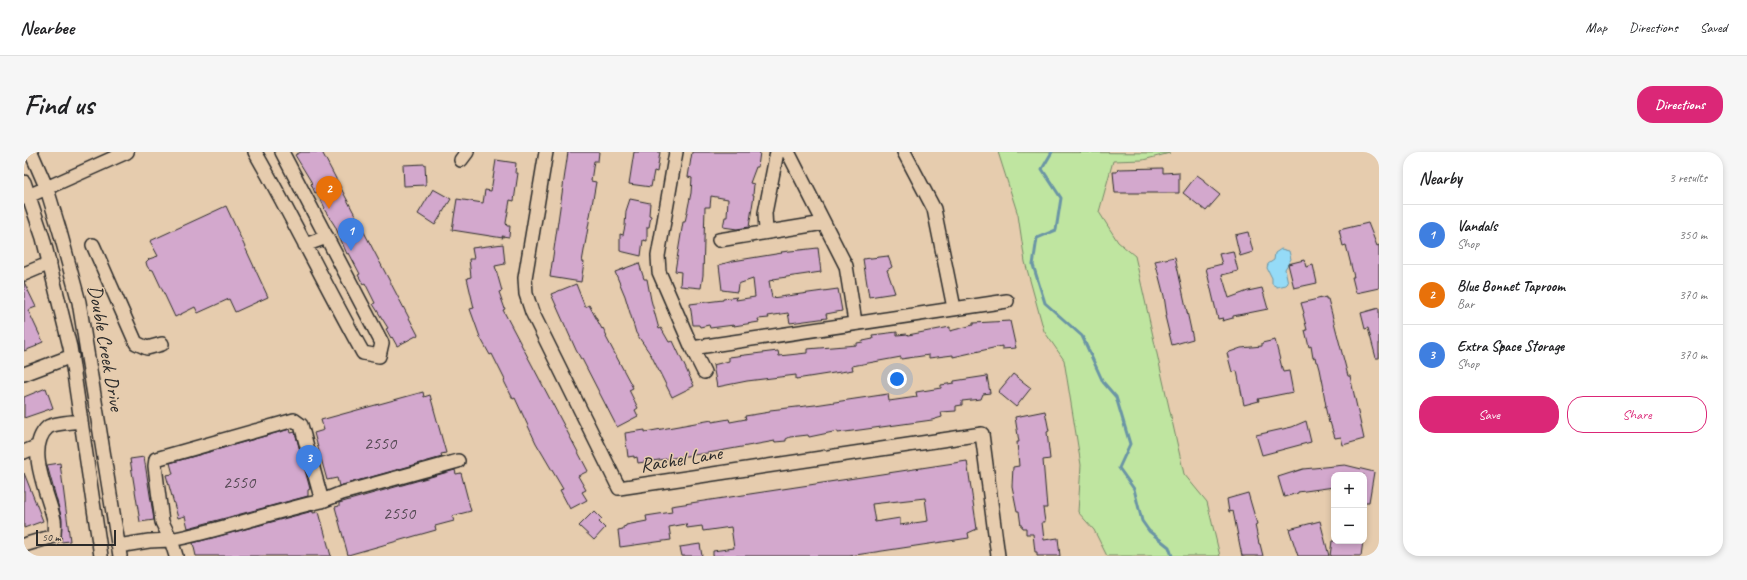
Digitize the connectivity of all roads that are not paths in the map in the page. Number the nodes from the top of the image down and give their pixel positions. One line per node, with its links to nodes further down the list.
1 (32, 152): 11 (street, Double Creek Drive)
2 (127, 152): 11 (street)
3 (255, 152): 18 (street)
4 (282, 152): 15 (street)
5 (546, 152): 39 (street, Rachel Lane)
6 (676, 152): 25 (street)
7 (777, 152): 14 (street)
8 (788, 152): 13 (street)
9 (904, 152): 22 (street)
10 (24, 182): 12 (street, Double Creek Drive)
11 (46, 189): 12 (street); 36 (street, Double Creek Drive)
12 (26, 197): 19 (street, Double Creek Drive)
13 (824, 223): 14 (street); 23 (street)
14 (766, 232): 16 (street)
15 (327, 237): 18 (street); 18 (street)
16 (719, 240)
17 (93, 245): 24 (street)
18 (305, 245)
19 (50, 263): 20 (street); 26 (street, Double Creek Drive)
20 (24, 274)
21 (1007, 301): 22 (street)
22 (954, 308): 23 (street)
23 (855, 322): 25 (street)
24 (162, 344)
25 (692, 348): 27 (street)
26 (72, 356): 28 (street); 29 (street, Double Creek Drive)
27 (704, 372)
28 (24, 374)
29 (81, 421): 30 (street); 37 (street, Double Creek Drive)
30 (38, 446): 31 (street); 35 (street)
31 (24, 452)
32 (458, 461): 33 (street)
33 (322, 501): 34 (street); 34 (street)
34 (171, 540): 36 (street); 38 (street)
35 (24, 545)
36 (119, 551)
37 (101, 556)
38 (176, 556)
39 (998, 556)

